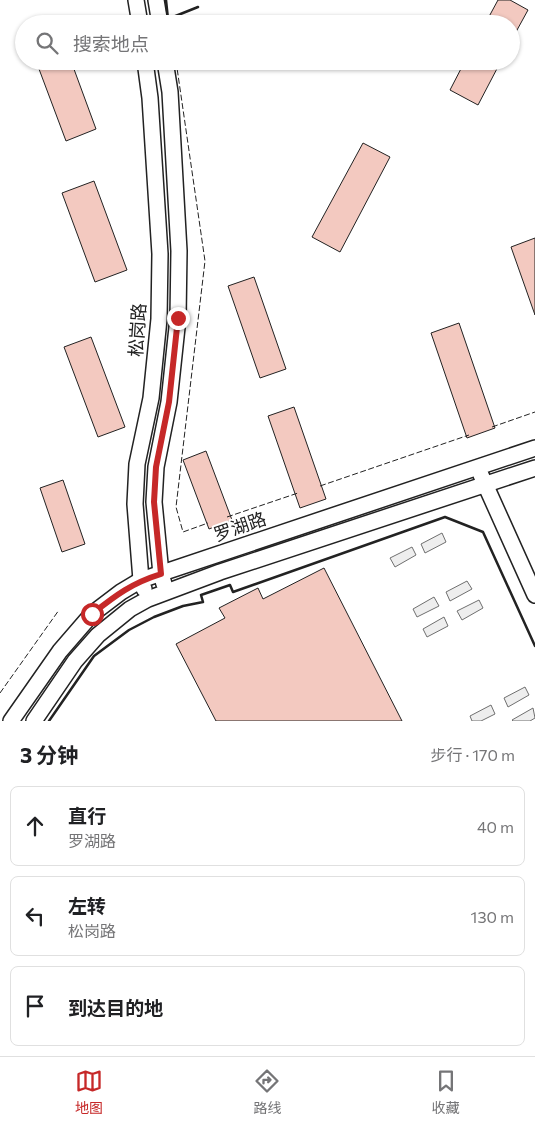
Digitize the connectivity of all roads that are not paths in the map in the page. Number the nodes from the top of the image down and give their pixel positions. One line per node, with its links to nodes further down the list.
1 (136, 0): 3 (street)
2 (156, 0): 4 (street)
3 (138, 15)
4 (158, 15)
5 (146, 70): 12 (street, 松岗路)
6 (166, 70): 11 (street)
7 (535, 448): 8 (street, 罗湖路)
8 (478, 467): 10 (street); 11 (street, 罗湖路)
9 (535, 468): 10 (street)
10 (485, 485): 13 (street); 14 (street)
11 (161, 574): 12 (street, 罗湖路); 13 (street)
12 (142, 580): 15 (street, 松岗路); 16 (street, 罗湖路)
13 (167, 592): 15 (street)
14 (535, 595)
15 (148, 600): 17 (street)
16 (11, 721)
17 (34, 721)

